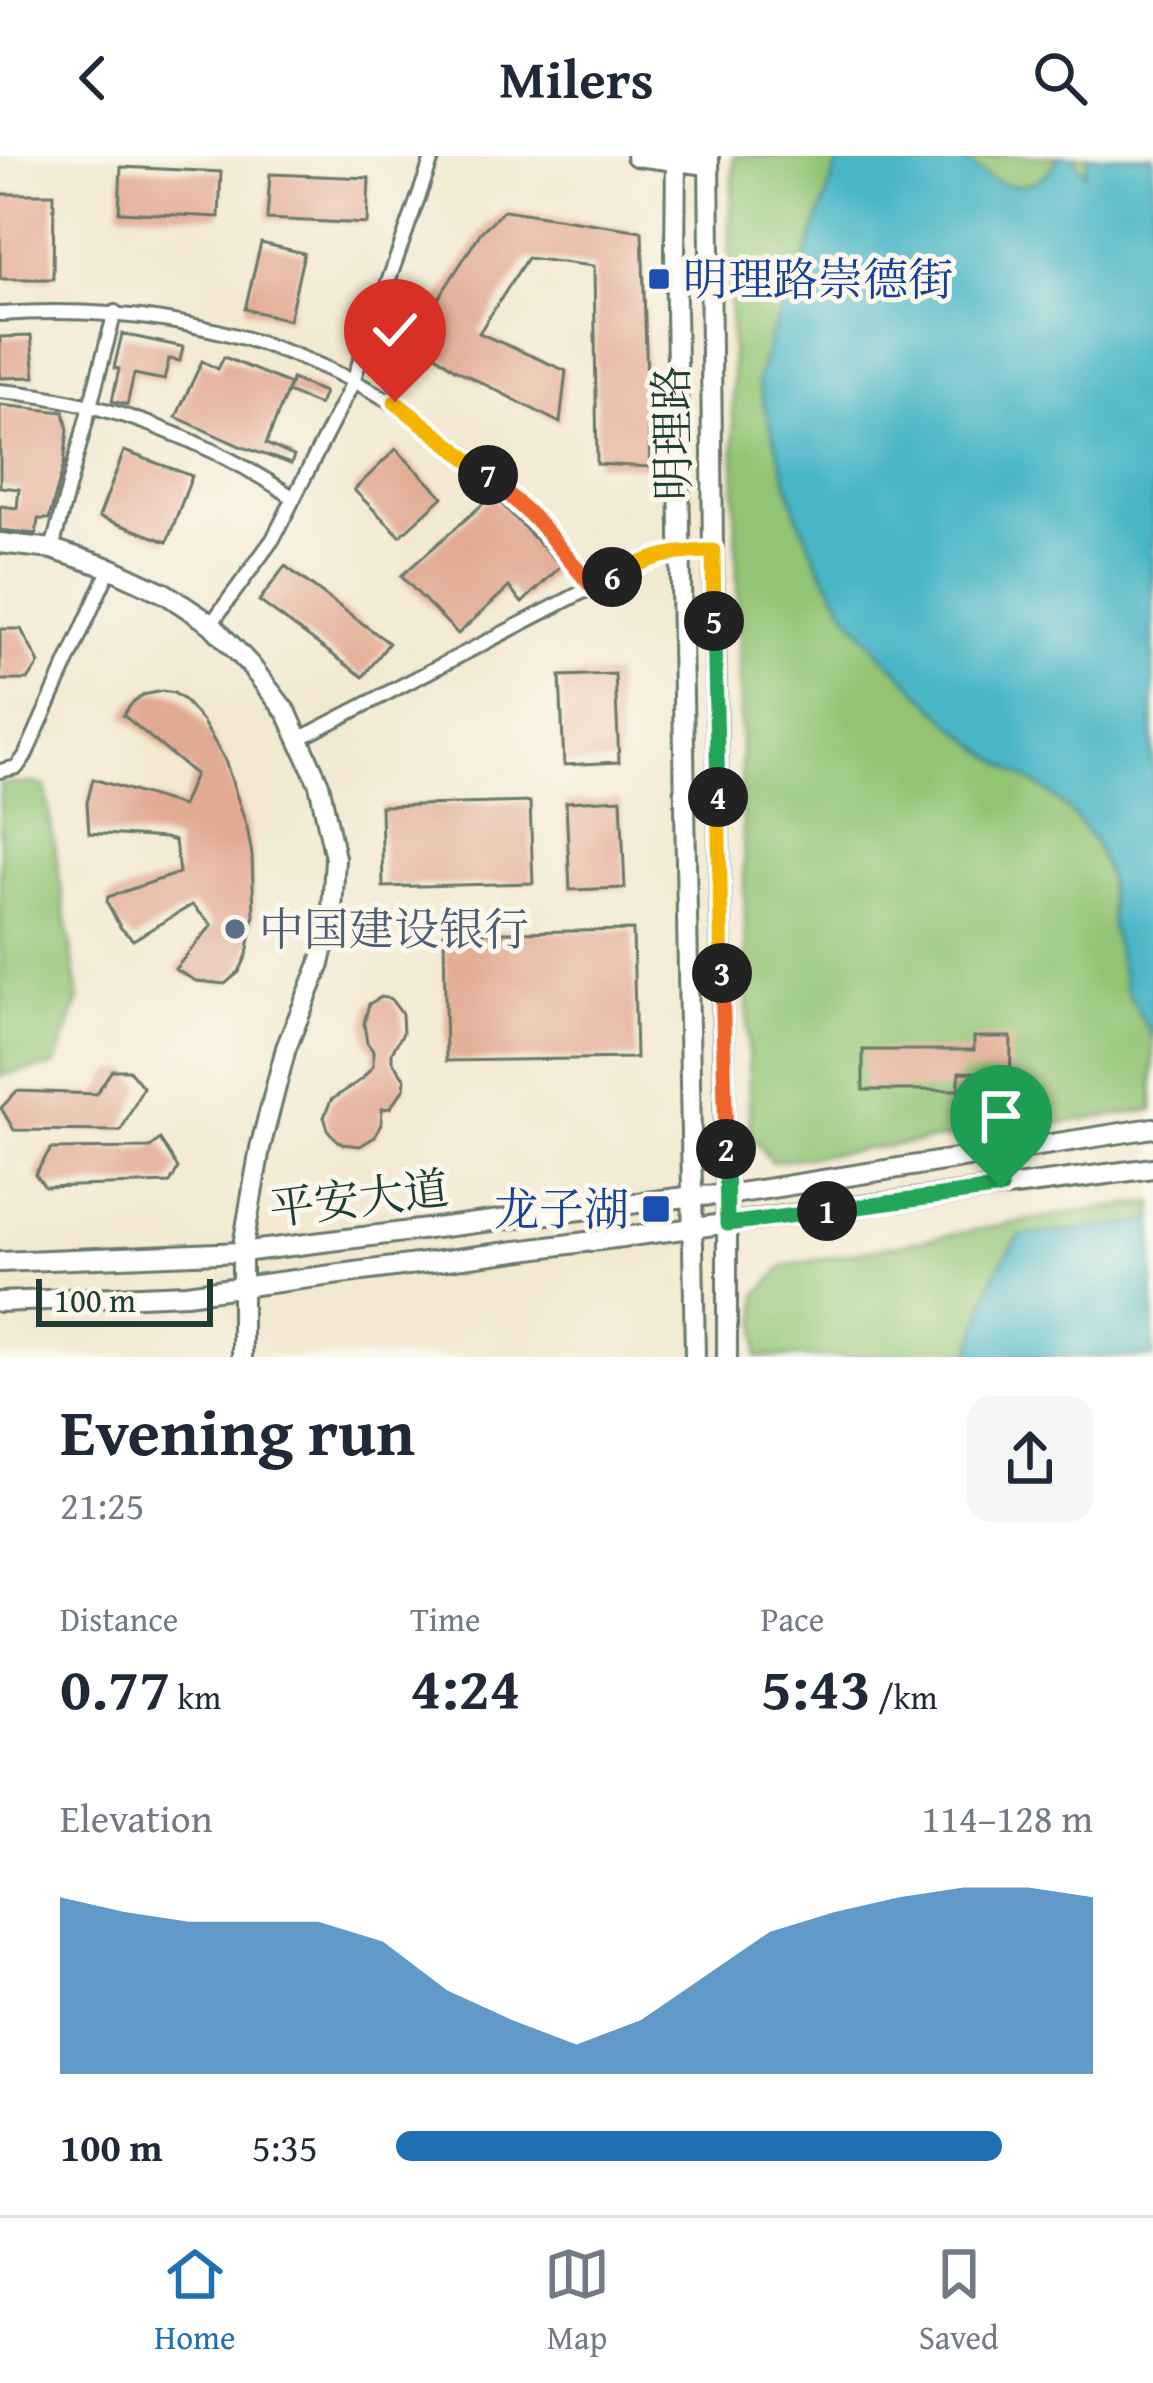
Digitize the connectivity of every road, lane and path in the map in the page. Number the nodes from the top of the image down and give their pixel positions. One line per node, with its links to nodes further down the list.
1 (434, 156): 7 (street)
2 (636, 156): 3 (main road)
3 (676, 159): 4 (main road); 14 (main road, 明理路)
4 (708, 161): 13 (main road, 明理路)
5 (115, 312): 6 (street); 7 (street); 9 (street)
6 (0, 314)
7 (353, 380): 10 (street); 16 (street)
8 (0, 392): 9 (street)
9 (90, 407): 10 (street); 12 (street)
10 (294, 497): 17 (street)
11 (0, 543): 12 (main road)
12 (52, 549): 15 (main road)
13 (713, 551): 14 (street); 22 (main road, 明理路)
14 (682, 552): 16 (street); 23 (main road, 明理路)
15 (110, 568): 17 (main road); 19 (street)
16 (592, 587): 18 (street)
17 (211, 624): 18 (main road)
18 (299, 739): 26 (main road)
19 (0, 772)
20 (1145, 1129): 22 (main road, 平安大道)
21 (1145, 1169): 24 (main road, 平安大道)
22 (727, 1195): 23 (main road, 平安大道); 24 (main road, 明理路)
23 (694, 1196): 25 (main road, 明理路); 26 (main road, 平安大道)
24 (727, 1224): 25 (main road, 平安大道); 32 (main road, 明理路)
25 (693, 1228): 28 (main road, 平安大道); 31 (main road, 明理路)
26 (242, 1252): 27 (main road, 平安大道); 28 (main road)
27 (0, 1262)
28 (241, 1286): 29 (main road, 平安大道); 30 (main road)
29 (0, 1302)
30 (242, 1357)
31 (695, 1357)
32 (727, 1357)

